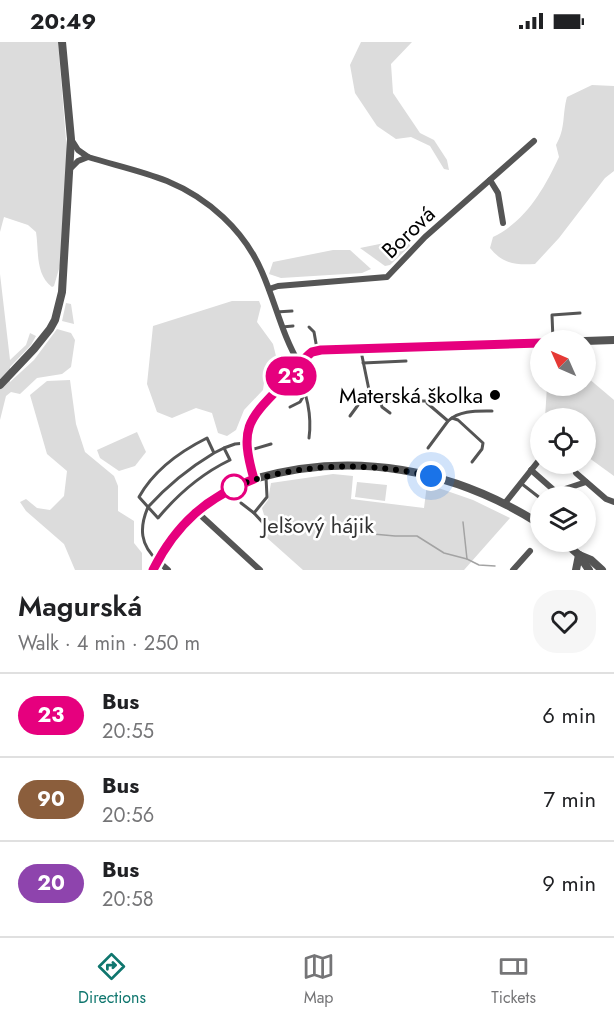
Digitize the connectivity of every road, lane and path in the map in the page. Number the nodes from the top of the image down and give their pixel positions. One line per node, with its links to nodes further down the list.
1 (62, 42): 2 (street)
2 (71, 139): 4 (street); 5 (street)
3 (534, 141): 6 (street, Borová)
4 (88, 157): 5 (street); 8 (street)
5 (70, 169): 25 (street)
6 (490, 180): 7 (street); 8 (street, Borová)
7 (502, 223)
8 (268, 289): 10 (street)
9 (292, 311): 10 (lane)
10 (276, 312): 13 (street)
11 (580, 314): 15 (lane)
12 (293, 326): 13 (lane)
13 (281, 327): 23 (street)
14 (309, 327): 20 (lane)
15 (553, 330)
16 (614, 340): 17 (street)
17 (596, 341)
18 (530, 343): 19 (street)
19 (360, 349): 20 (street); 22 (lane)
20 (318, 351): 23 (street)
21 (406, 361): 22 (lane)
22 (363, 363): 26 (lane)
23 (298, 368): 24 (street); 36 (lane)
24 (288, 378): 30 (lane); 38 (street)
25 (0, 385)
26 (369, 390): 27 (lane); 33 (lane)
27 (380, 401): 29 (lane); 32 (lane)
28 (456, 401): 29 (lane)
29 (426, 402): 35 (lane)
30 (290, 407)
31 (492, 411): 34 (lane)
32 (390, 413)
33 (350, 416)
34 (452, 418): 35 (lane); 42 (lane)
35 (448, 421): 40 (lane)
36 (309, 438)
37 (271, 444): 38 (lane)
38 (246, 447): 39 (lane); 47 (street)
39 (224, 448): 41 (lane); 54 (lane)
40 (428, 448)
41 (214, 453): 54 (lane); 54 (lane)
42 (472, 462)
43 (530, 471): 48 (street)
44 (536, 474): 49 (street)
45 (577, 474): 49 (street)
46 (266, 476): 47 (street); 53 (street); 56 (lane)
47 (254, 479): 55 (street)
48 (521, 482): 50 (lane); 53 (street)
49 (586, 482): 52 (street)
50 (530, 490)
51 (241, 502): 56 (lane)
52 (614, 502)
53 (504, 503): 57 (street)
54 (148, 507): 62 (lane)
55 (197, 512): 62 (street); 65 (street)
56 (254, 513): 58 (lane)
57 (530, 518)
58 (265, 525)
59 (530, 551): 66 (street)
60 (576, 552): 61 (street)
61 (579, 555): 67 (street); 68 (street); 69 (street)
62 (158, 561): 63 (street); 64 (street)
63 (153, 570)
64 (168, 570)
65 (260, 570)
66 (513, 570)
67 (576, 570)
68 (589, 570)
69 (602, 570)

